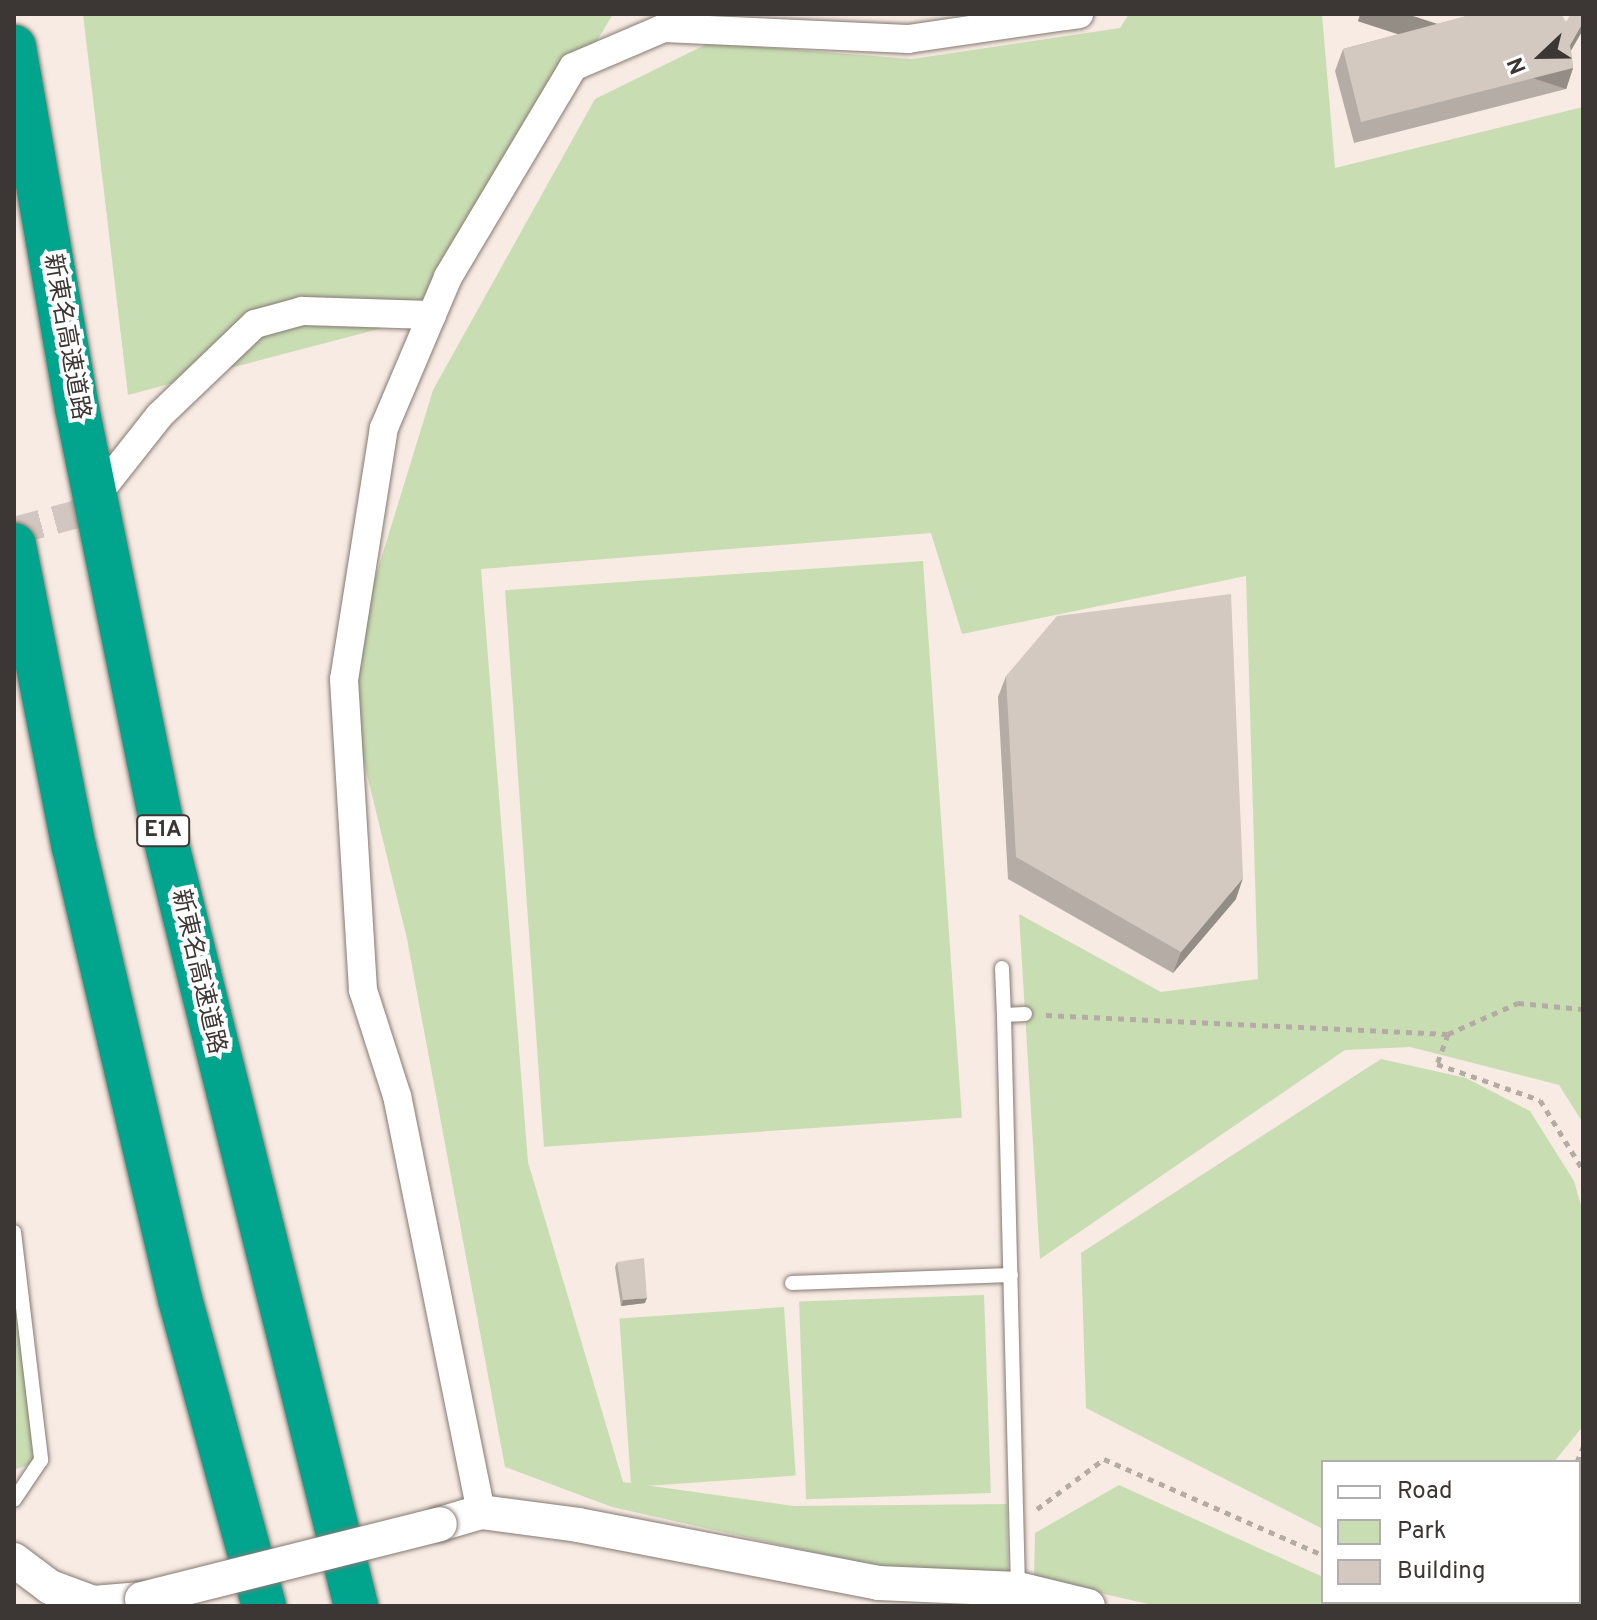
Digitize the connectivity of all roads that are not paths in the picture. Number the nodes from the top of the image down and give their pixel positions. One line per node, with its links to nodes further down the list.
1 (1079, 14): 3 (street)
2 (14, 47): 17 (highway, 新東名高速道路 / E1A)
3 (432, 315): 4 (street); 13 (street)
4 (107, 482)
5 (14, 545): 16 (highway)
6 (1002, 968): 8 (lane)
7 (1025, 1014): 8 (lane)
8 (1004, 1015): 10 (lane)
9 (14, 1232): 12 (lane)
10 (1011, 1275): 11 (lane); 15 (lane)
11 (792, 1283)
12 (14, 1500)
13 (481, 1512): 14 (street, bridge); 15 (street)
14 (14, 1560)
15 (1018, 1589): 18 (street)
16 (264, 1606)
17 (356, 1606)
18 (1088, 1606)

